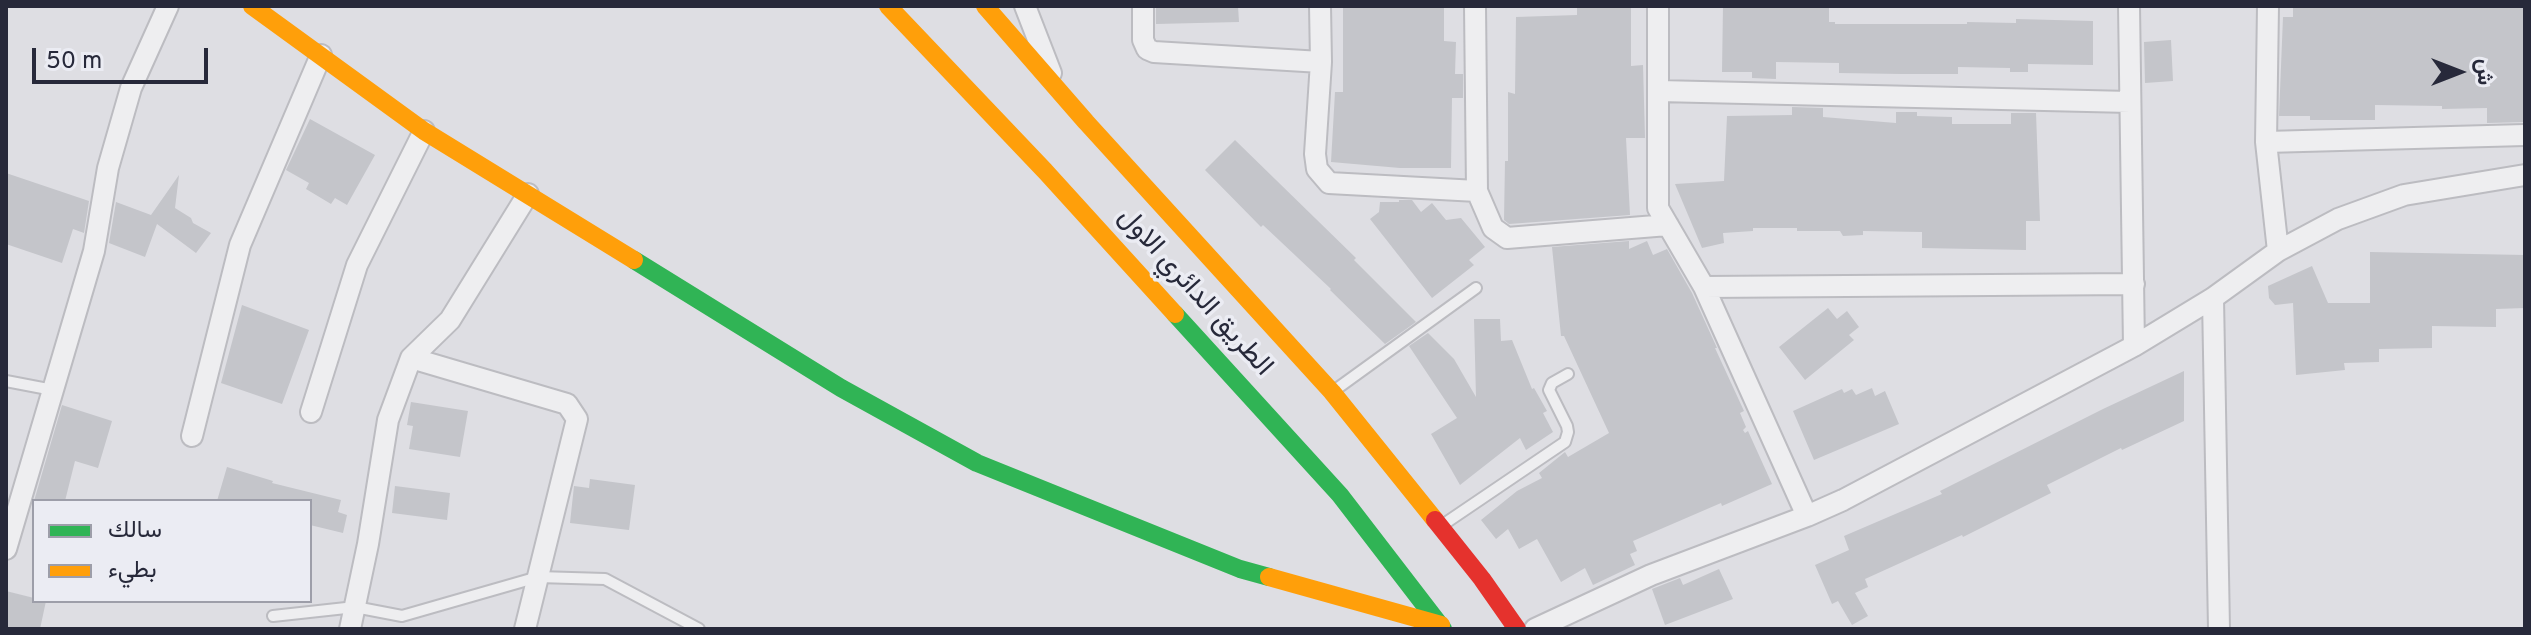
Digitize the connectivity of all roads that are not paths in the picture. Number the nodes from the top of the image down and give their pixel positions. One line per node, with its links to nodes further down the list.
1 (168, 6): 33 (street)
2 (252, 6): 12 (main road)
3 (888, 6): 43 (main road, الطريق الدائري الاول)
4 (985, 6): 14 (main road, الطريق الدائري الاول)
5 (1025, 6): 14 (street)
6 (1143, 6): 13 (street)
7 (1320, 6): 13 (street)
8 (1475, 6): 21 (street)
9 (1658, 6): 15 (street)
10 (2129, 6): 16 (street)
11 (2268, 6): 19 (street)
12 (321, 55): 17 (main road); 36 (street)
13 (1321, 62): 21 (street)
14 (1059, 91): 34 (main road, الطريق الدائري الاول)
15 (1659, 91): 16 (street); 23 (street)
16 (2130, 102): 25 (street)
17 (424, 131): 22 (main road); 35 (street)
18 (2525, 135): 19 (street)
19 (2266, 142): 24 (street)
20 (2525, 175): 24 (street)
21 (1477, 191): 23 (street)
22 (528, 194): 30 (street); 43 (main road)
23 (1668, 225): 26 (street)
24 (2278, 251): 28 (street)
25 (2134, 284): 26 (street); 29 (street)
26 (1704, 287): 37 (street)
27 (1476, 288): 34 (lane)
28 (2213, 298): 29 (street); 49 (street)
29 (2134, 346): 37 (street)
30 (411, 358): 40 (street); 41 (street)
31 (1568, 374): 38 (lane)
32 (6, 381): 33 (lane)
33 (53, 390): 39 (street)
34 (1332, 392): 38 (main road, الطريق الدائري الاول)
35 (311, 412)
36 (192, 436)
37 (1807, 516): 48 (street)
38 (1441, 526): 47 (main road, الطريق الدائري الاول)
39 (6, 549)
40 (538, 577): 41 (lane); 45 (street); 46 (lane)
41 (355, 607): 42 (lane); 44 (street)
42 (273, 616)
43 (1442, 627)
44 (350, 629)
45 (525, 629)
46 (699, 629)
47 (1517, 629)
48 (1535, 629)
49 (2219, 629)

